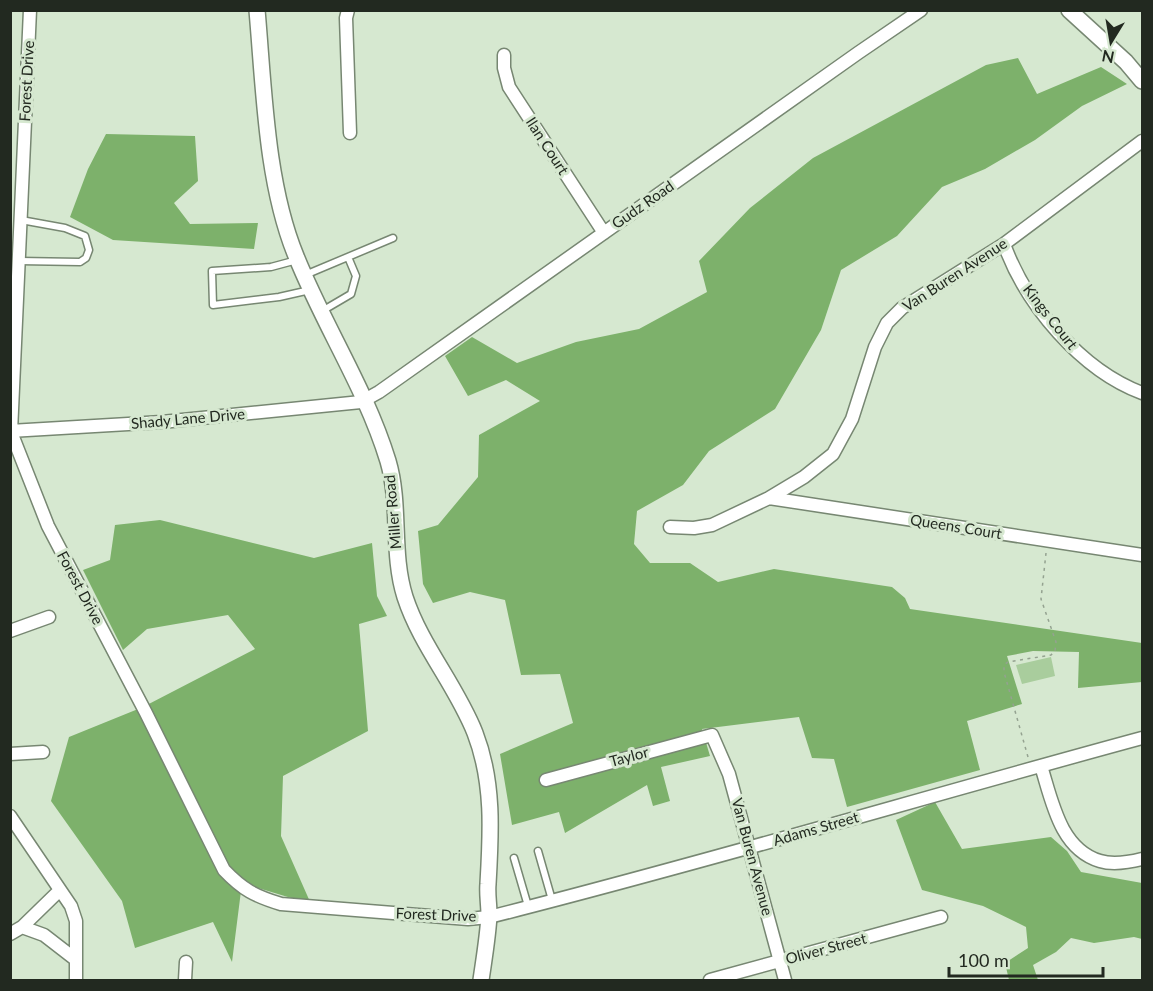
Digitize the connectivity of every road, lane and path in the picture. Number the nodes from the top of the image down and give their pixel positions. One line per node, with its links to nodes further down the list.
1 (30, 10): 10 (street, Forest Drive)
2 (256, 10): 15 (street, Miller Road)
3 (348, 10): 8 (street)
4 (921, 10): 11 (street, Gudz Road)
5 (1069, 10): 7 (street)
6 (504, 54): 11 (street, Ilan Court)
7 (1143, 81)
8 (350, 133)
9 (1143, 141): 13 (street, Van Buren Avenue)
10 (20, 220): 16 (street, Forest Drive); 16 (lane)
11 (604, 233): 20 (street, Gudz Road)
12 (393, 238): 14 (lane)
13 (1004, 244): 19 (street, Kings Court); 22 (street, Van Buren Avenue)
14 (348, 257): 17 (lane); 18 (lane)
15 (297, 260): 17 (street, Miller Road); 17 (lane)
16 (18, 261): 21 (street, Forest Drive)
17 (308, 283): 18 (street, Miller Road)
18 (322, 311): 20 (street, Miller Road)
19 (1143, 393)
20 (365, 400): 21 (street, Shady Lane Drive); 42 (street, Miller Road)
21 (11, 431): 42 (street, Forest Drive)
22 (769, 498): 23 (street, Van Buren Avenue); 24 (street, Queens Court)
23 (670, 527)
24 (1048, 541): 25 (street, Queens Court); 32 (path)
25 (1143, 555)
26 (50, 617): 27 (street)
27 (10, 631)
28 (712, 735): 33 (street, Taylor); 35 (street, Van Buren Avenue)
29 (1143, 738): 32 (street, Adams Street)
30 (43, 752): 31 (street)
31 (10, 754)
32 (1036, 767): 35 (street, Adams Street); 38 (street)
33 (546, 780)
34 (10, 816): 39 (street)
35 (749, 848): 40 (street, Adams Street); 48 (street, Van Buren Avenue)
36 (538, 851): 40 (lane)
37 (514, 858): 41 (lane)
38 (1143, 860)
39 (60, 890): 44 (street); 46 (street)
40 (552, 900): 41 (street, Adams Street)
41 (528, 906): 42 (street, Adams Street)
42 (489, 917): 51 (street, Miller Road)
43 (941, 917): 48 (street, Oliver Street)
44 (22, 927): 45 (street); 46 (street)
45 (10, 934)
46 (75, 959): 49 (street)
47 (186, 962): 50 (street)
48 (780, 962): 52 (street, Oliver Street); 53 (street, Van Buren Avenue)
49 (76, 981)
50 (184, 981)
51 (481, 981)
52 (710, 981)
53 (785, 981)

